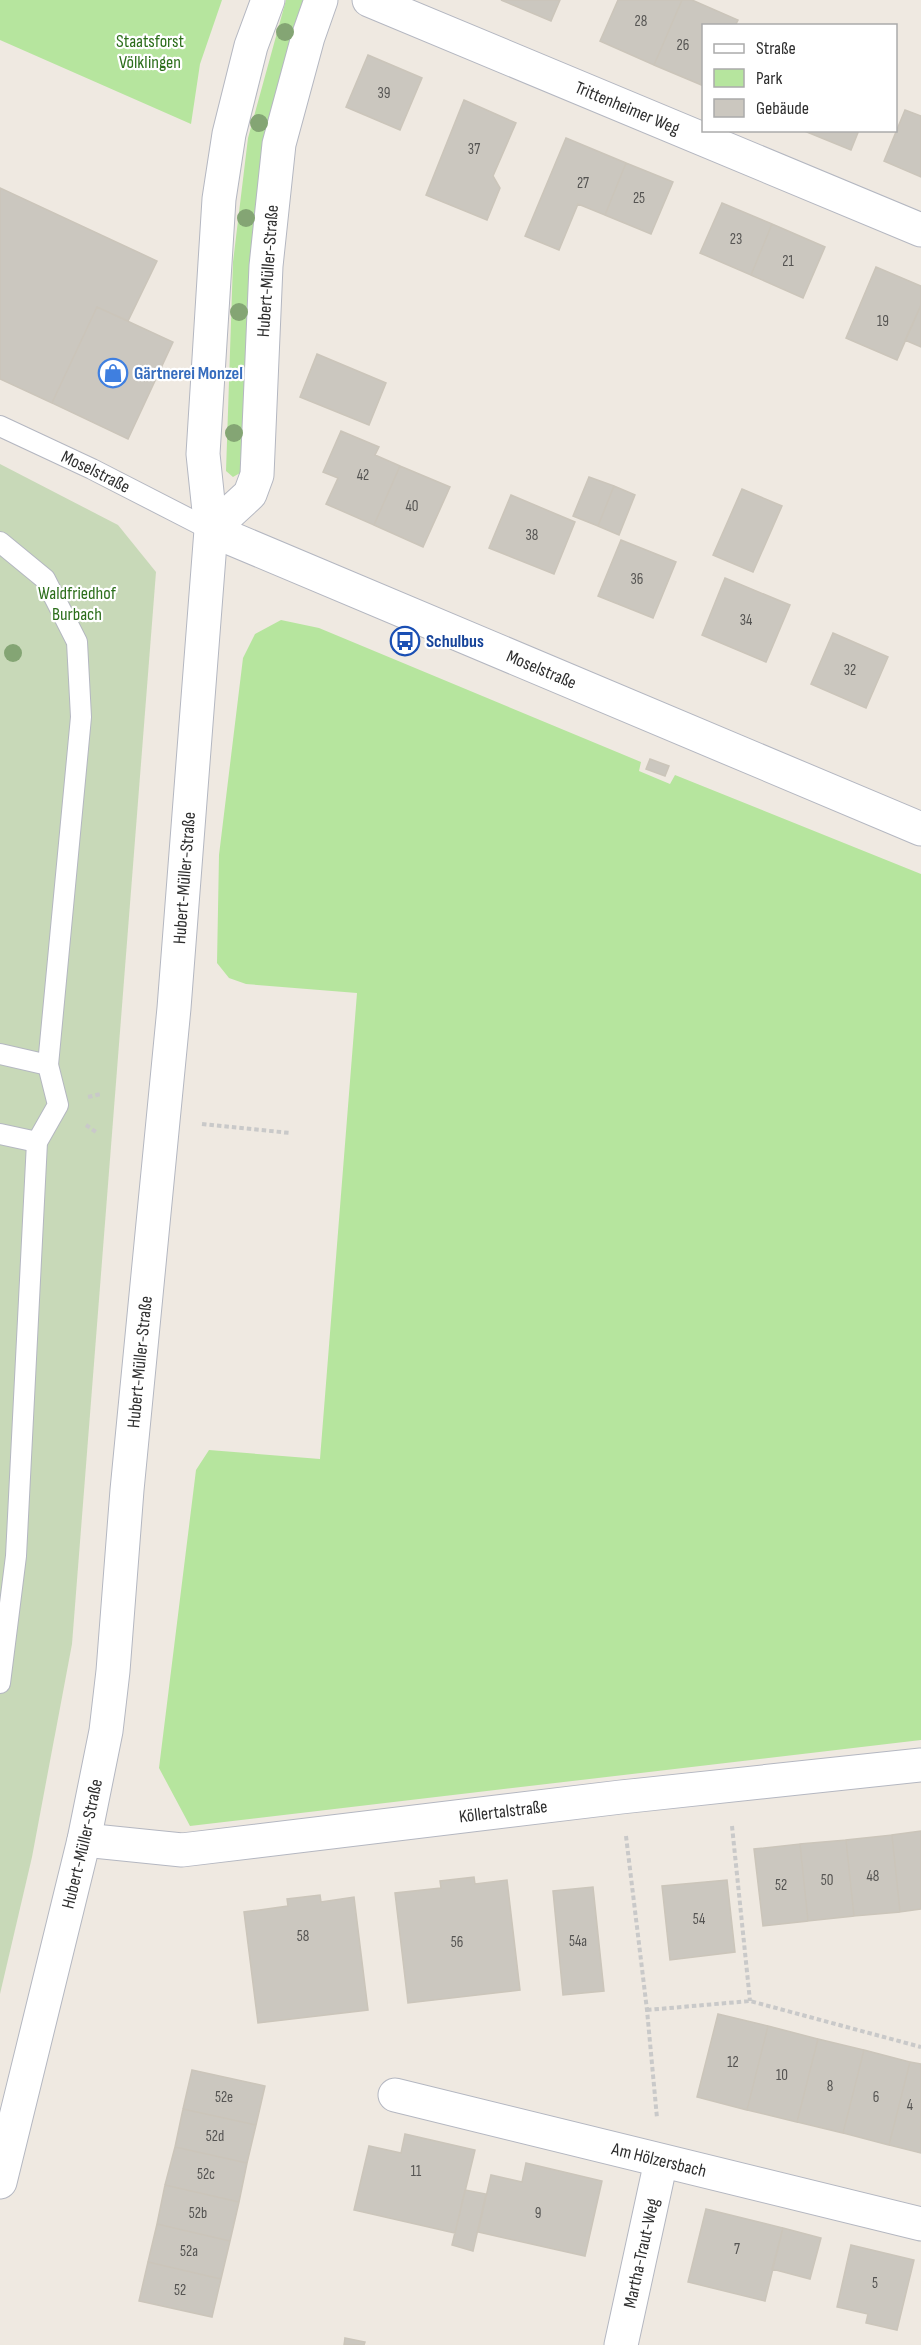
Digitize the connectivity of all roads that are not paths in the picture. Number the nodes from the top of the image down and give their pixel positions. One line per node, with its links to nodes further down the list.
1 (268, 0): 6 (street, Hubert-Müller-Straße)
2 (321, 0): 6 (street, Hubert-Müller-Straße)
3 (369, 0): 4 (street, Trittenheimer Weg)
4 (921, 230)
5 (0, 426): 6 (lane, Moselstraße)
6 (211, 530): 8 (street, Moselstraße); 15 (street, Hubert-Müller-Straße)
7 (0, 542): 10 (lane)
8 (921, 829)
9 (0, 1054): 10 (lane)
10 (48, 1065): 12 (lane)
11 (0, 1134): 12 (lane)
12 (37, 1142): 13 (lane)
13 (0, 1683)
14 (921, 1765): 15 (street, Köllertalstraße)
15 (84, 1840): 18 (street, Hubert-Müller-Straße)
16 (395, 2095): 17 (street, Am Hölzersbach)
17 (661, 2161): 19 (street, Am Hölzersbach); 20 (street, Martha-Traut-Weg)
18 (0, 2182)
19 (921, 2224)
20 (621, 2345)

